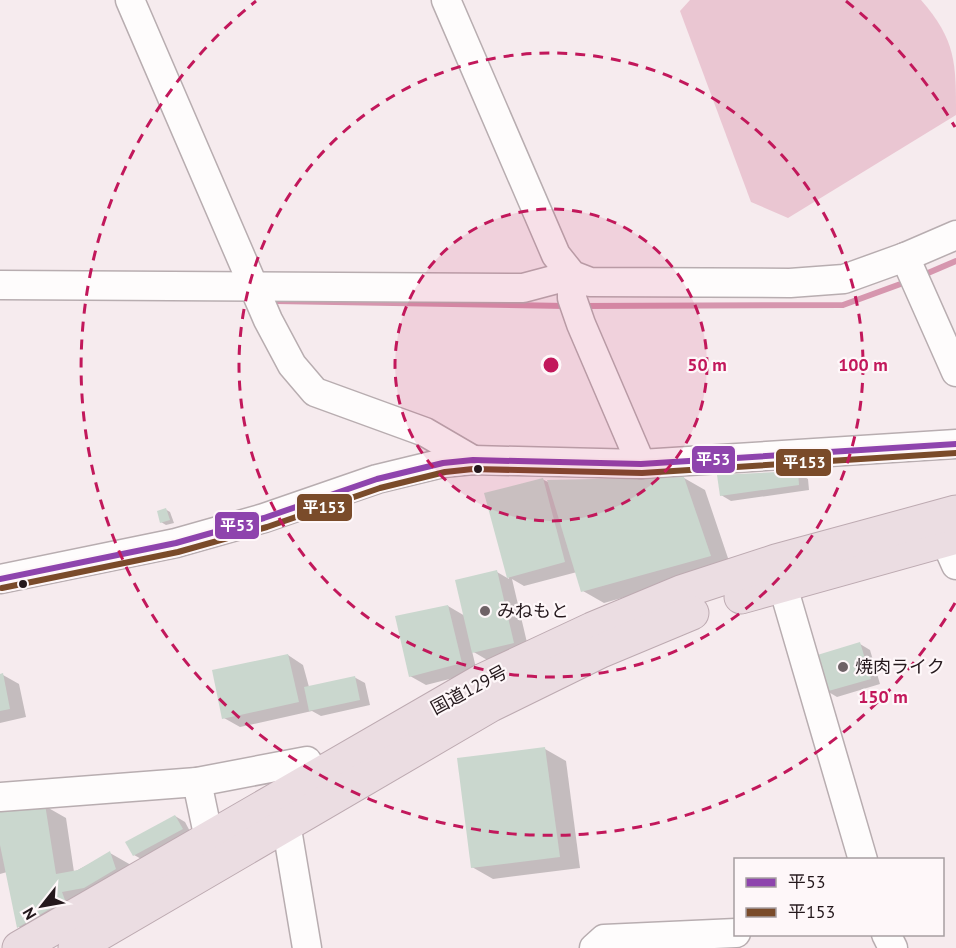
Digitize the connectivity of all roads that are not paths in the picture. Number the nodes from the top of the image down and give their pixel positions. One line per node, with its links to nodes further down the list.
1 (130, 0): 6 (street)
2 (446, 0): 7 (street)
3 (956, 235): 4 (street)
4 (905, 257): 7 (street); 8 (street)
5 (0, 285): 6 (street)
6 (256, 287): 7 (street); 10 (street)
7 (575, 299): 11 (street)
8 (956, 372)
9 (956, 444): 11 (street)
10 (473, 460): 11 (street); 14 (street)
11 (642, 464)
12 (949, 534): 13 (highway, 国道129号)
13 (779, 572): 16 (highway, 国道129号); 20 (highway, 国道129号); 22 (street)
14 (0, 579)
15 (241, 774): 16 (street); 17 (street); 19 (street)
16 (316, 776): 19 (highway, 国道129号)
17 (197, 782): 18 (street); 21 (street)
18 (0, 797)
19 (252, 813): 21 (highway, 国道129号)
20 (286, 823): 25 (highway, 国道129号); 26 (street)
21 (209, 839): 24 (highway, 国道129号)
22 (861, 858)
23 (734, 933): 27 (street)
24 (19, 948)
25 (75, 948)
26 (307, 948)
27 (594, 948)

